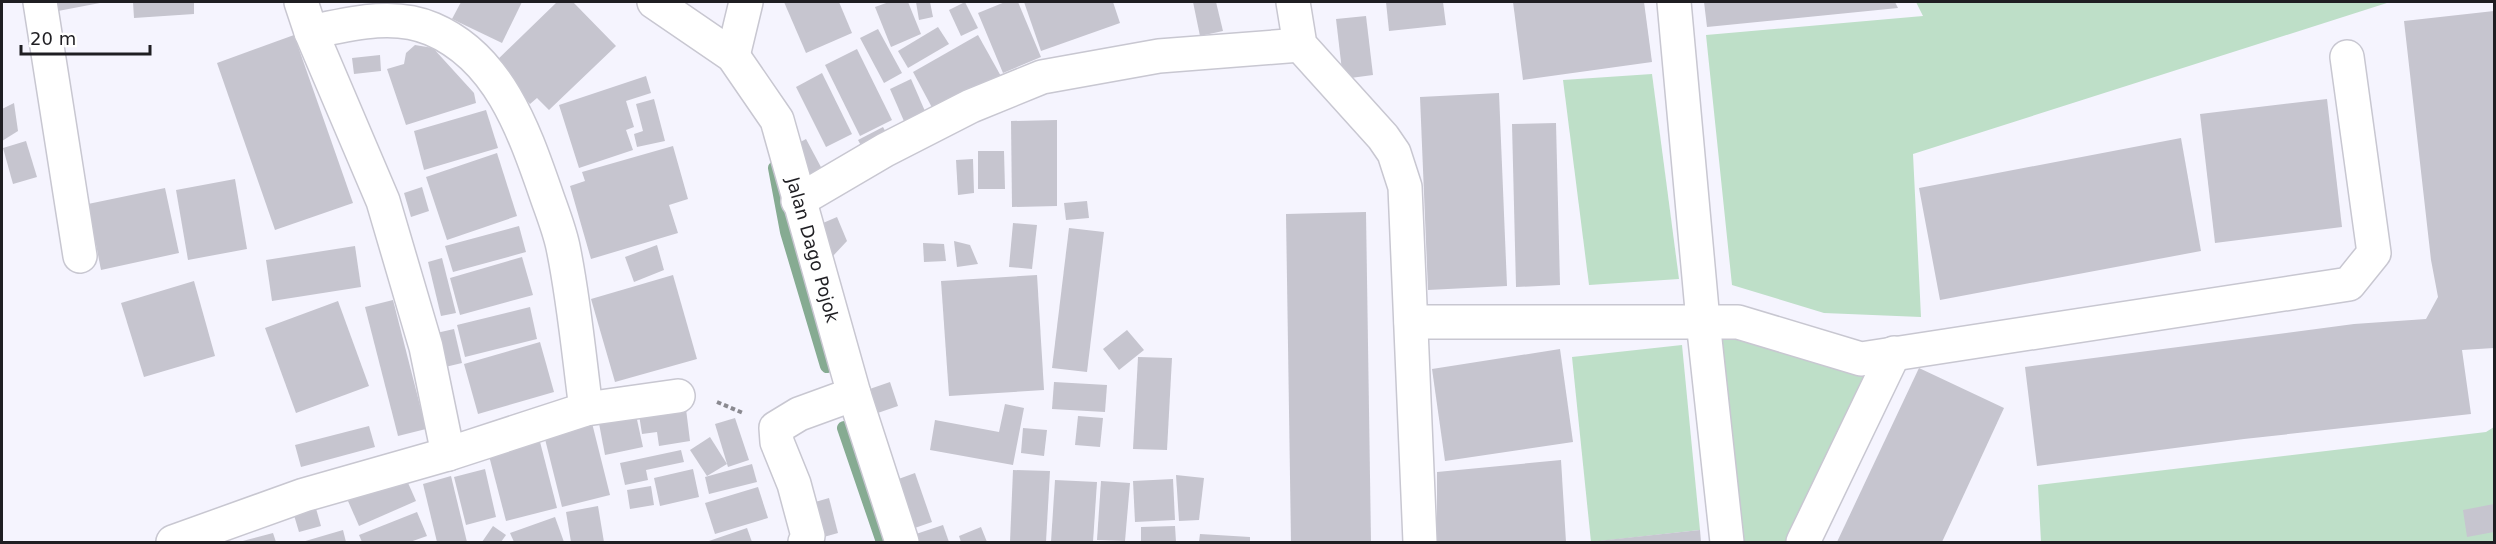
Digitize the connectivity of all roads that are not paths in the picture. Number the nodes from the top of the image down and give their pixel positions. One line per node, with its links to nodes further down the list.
1 (40, 2): 12 (street)
2 (301, 2): 7 (street)
3 (654, 2): 9 (street, Jalan Dago Pojok)
4 (746, 2): 9 (street)
5 (1293, 2): 8 (street)
6 (1674, 2): 13 (street)
7 (311, 32): 18 (street); 19 (street)
8 (1300, 45): 11 (street); 14 (street)
9 (733, 56): 11 (street, Jalan Dago Pojok)
10 (2347, 57): 15 (street)
11 (798, 201): 16 (street, Jalan Dago Pojok)
12 (80, 256)
13 (1703, 321): 14 (street); 15 (street); 24 (street)
14 (1411, 322): 23 (street)
15 (1894, 353): 25 (street)
16 (854, 394): 21 (street); 22 (street, Jalan Dago Pojok)
17 (678, 396): 18 (street)
18 (586, 409): 19 (street)
19 (448, 454): 20 (street)
20 (173, 543)
21 (805, 543)
22 (902, 543)
23 (1420, 543)
24 (1727, 543)
25 (1803, 543)

